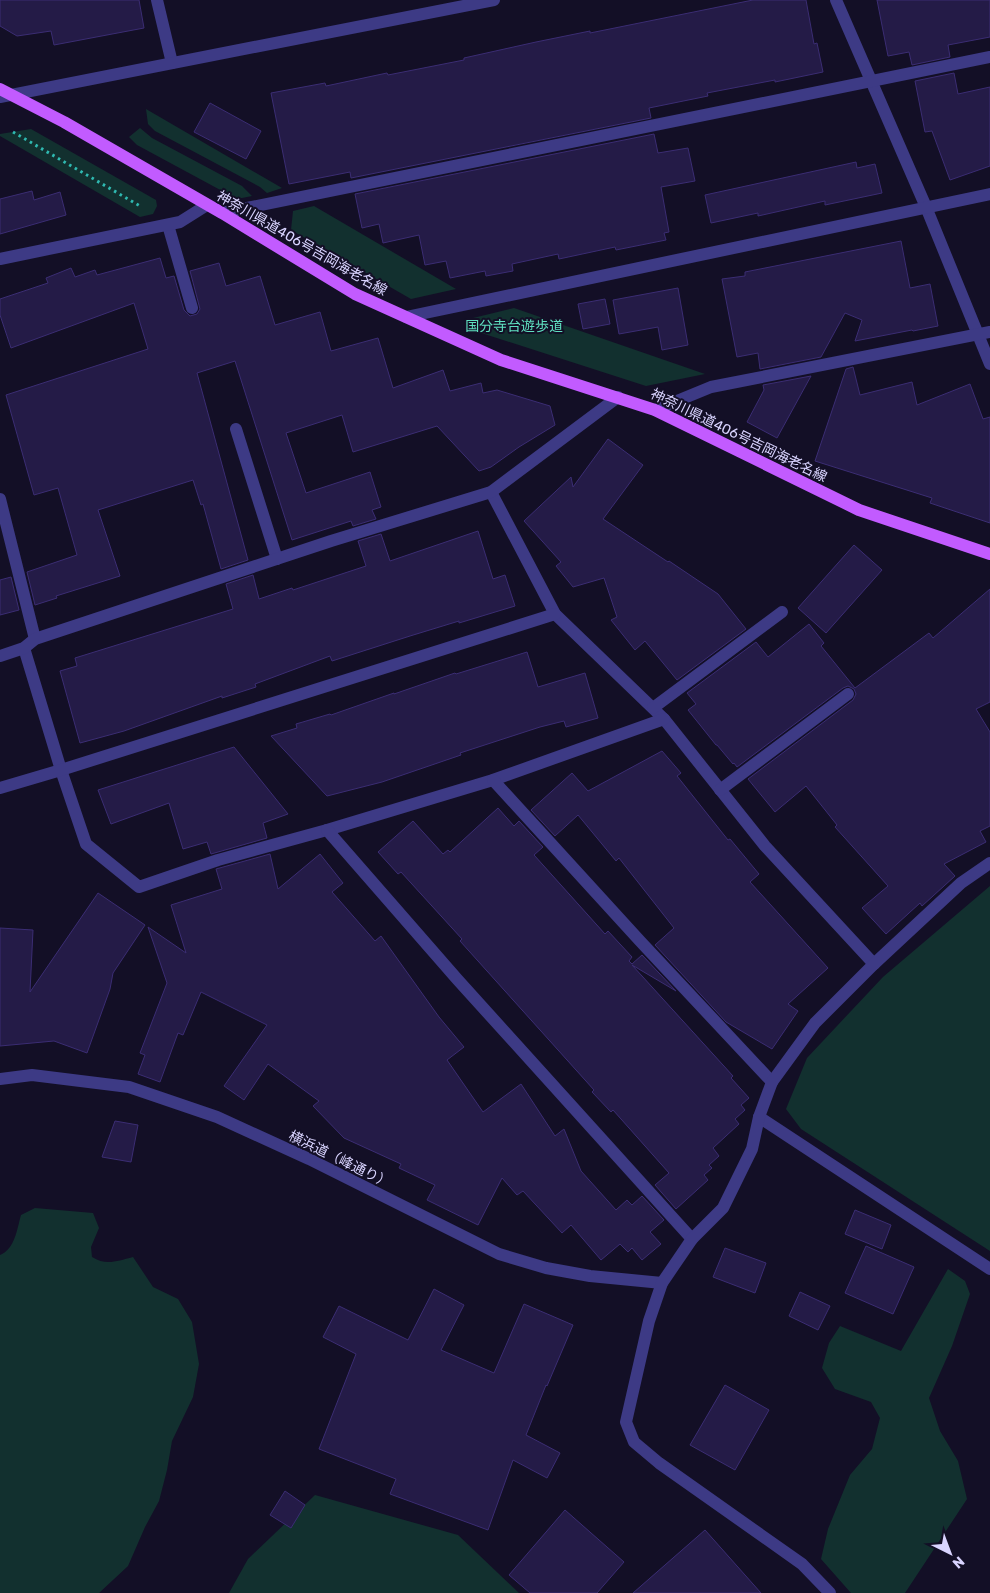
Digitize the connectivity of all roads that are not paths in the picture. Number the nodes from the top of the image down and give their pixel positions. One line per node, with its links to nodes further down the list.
1 (157, 0): 5 (street)
2 (494, 0): 5 (street)
3 (836, 0): 6 (street)
4 (990, 57): 6 (street)
5 (172, 63): 7 (street)
6 (871, 82): 10 (street); 11 (street)
7 (4, 94): 9 (main road, 神奈川県道406号吉岡海老名線)
8 (990, 194): 10 (street)
9 (207, 205): 11 (main road, 神奈川県道406号吉岡海老名線); 12 (street)
10 (926, 207): 15 (street); 16 (street)
11 (222, 213): 15 (main road, 神奈川県道406号吉岡海老名線)
12 (168, 225): 13 (street); 14 (street)
13 (0, 259)
14 (192, 308)
15 (406, 317): 18 (main road, 神奈川県道406号吉岡海老名線)
16 (984, 333): 17 (street); 19 (street)
17 (990, 364)
18 (618, 398): 19 (main road, 神奈川県道406号吉岡海老名線); 21 (street)
19 (655, 410): 23 (main road, 神奈川県道406号吉岡海老名線)
20 (236, 429): 24 (street)
21 (491, 492): 24 (street); 26 (street)
22 (0, 499): 27 (street)
23 (990, 554)
24 (277, 559): 27 (street)
25 (782, 612): 31 (street)
26 (556, 614): 31 (street); 33 (street)
27 (35, 639): 28 (street)
28 (24, 648): 29 (street); 33 (street)
29 (0, 656)
30 (848, 694): 36 (street)
31 (653, 708): 32 (street)
32 (664, 719): 34 (street); 36 (street)
33 (61, 770): 35 (street); 37 (street)
34 (493, 780): 37 (street); 41 (street)
35 (0, 788)
36 (720, 790): 39 (street)
37 (327, 830): 43 (street)
38 (990, 863): 39 (street)
39 (874, 964): 41 (street)
40 (0, 1079): 45 (street, 横浜道（峰通り）)
41 (772, 1082): 42 (street)
42 (759, 1117): 43 (street); 44 (street)
43 (692, 1239): 45 (street)
44 (990, 1269)
45 (662, 1283): 46 (street)
46 (830, 1593)

